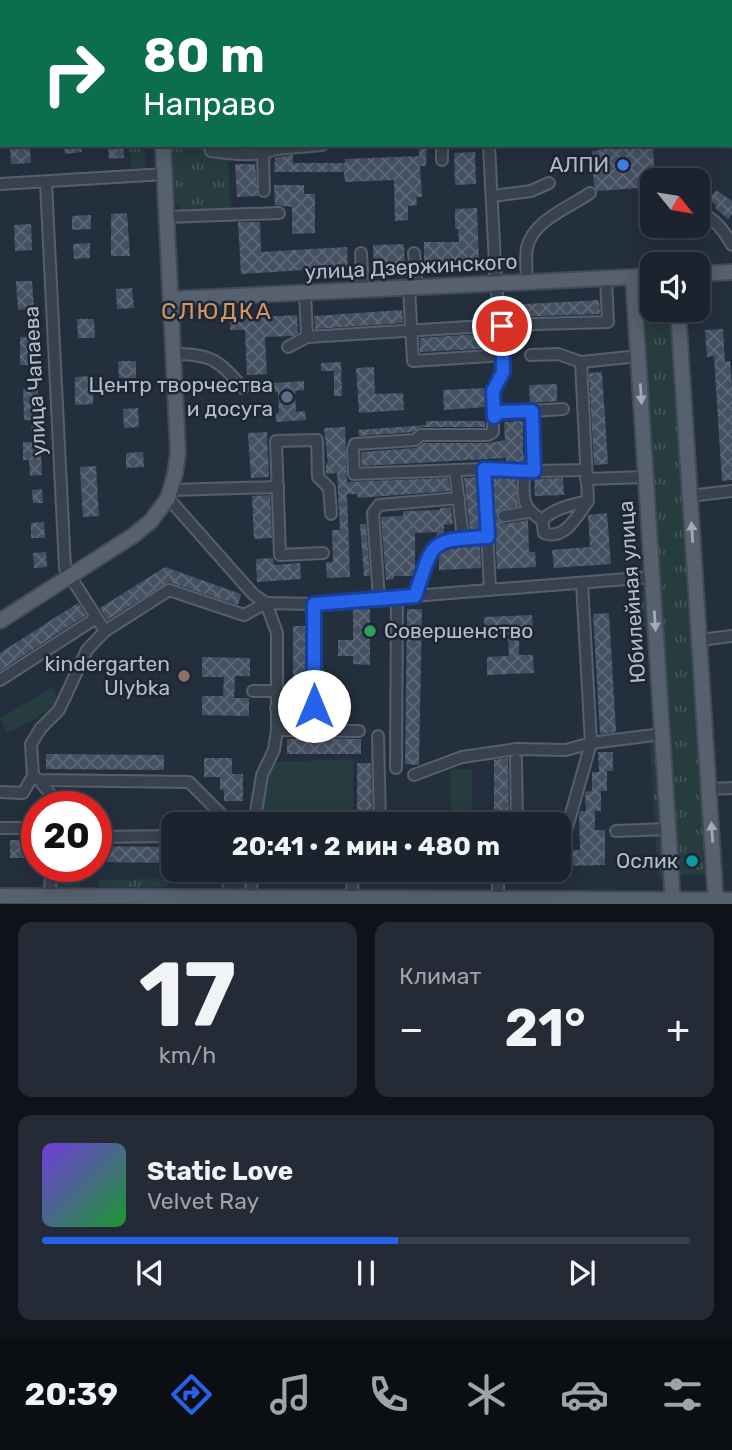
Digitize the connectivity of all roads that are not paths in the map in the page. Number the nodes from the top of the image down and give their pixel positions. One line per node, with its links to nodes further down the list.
1 (163, 147): 10 (main road)
2 (210, 147): 7 (street)
3 (233, 147): 7 (street)
4 (276, 147): 8 (street)
5 (442, 147): 9 (street)
6 (489, 147): 16 (street)
7 (242, 154): 8 (street)
8 (263, 154): 14 (street)
9 (442, 160)
10 (165, 174): 11 (street); 18 (main road)
11 (46, 183): 13 (street); 66 (street, улица Чапаева)
12 (549, 183): 16 (street)
13 (0, 184)
14 (264, 191)
15 (590, 193): 28 (street)
16 (492, 196): 29 (street)
17 (279, 213): 18 (street)
18 (167, 217): 33 (main road)
19 (710, 218): 20 (street)
20 (732, 245)
21 (362, 253): 31 (street)
22 (414, 253): 30 (street)
23 (732, 272): 24 (main road)
24 (710, 273)
25 (633, 277): 26 (main road, улица Дзержинского); 27 (main road, улица Дзержинского); 42 (main road, Юбилейная улица)
26 (640, 277)
27 (606, 279): 28 (main road, улица Дзержинского); 35 (street)
28 (527, 283): 29 (main road, улица Дзержинского)
29 (496, 284): 30 (main road, улица Дзержинского); 35 (street)
30 (413, 288): 31 (main road, улица Дзержинского); 36 (street)
31 (363, 291): 32 (main road, улица Дзержинского)
32 (305, 293): 33 (main road, улица Дзержинского); 37 (street)
33 (171, 299): 39 (main road)
34 (679, 322): 56 (main road)
35 (502, 326): 36 (street); 40 (street)
36 (411, 332): 37 (street); 40 (street)
37 (307, 337): 38 (street)
38 (288, 347)
39 (174, 354): 44 (street); 55 (main road)
40 (504, 355): 47 (street)
41 (531, 355): 43 (street)
42 (639, 356): 43 (street); 52 (main road, Юбилейная улица, one-way to 52)
43 (581, 362): 51 (street)
44 (243, 388)
45 (563, 409): 46 (street)
46 (532, 411): 47 (street); 50 (street)
47 (494, 417): 49 (street)
48 (484, 469): 49 (street); 50 (street); 63 (street)
49 (454, 470): 57 (street)
50 (529, 470): 51 (street); 59 (street)
51 (586, 475): 52 (street); 58 (street)
52 (646, 477): 67 (main road, Юбилейная улица)
53 (278, 487): 55 (street); 60 (street); 65 (street)
54 (732, 491): 56 (street)
55 (170, 494): 66 (main road); 73 (street)
56 (689, 496): 79 (main road, one-way to 56)
57 (458, 498): 64 (street); 72 (street)
58 (588, 501): 62 (street); 62 (street)
59 (528, 512): 61 (street); 62 (street)
60 (331, 514)
61 (504, 516)
62 (542, 520)
63 (488, 537): 64 (street); 69 (street)
64 (463, 538): 70 (street)
65 (323, 553)
66 (69, 576): 75 (street); 76 (main road)
67 (652, 577): 68 (street); 87 (main road, Юбилейная улица, one-way to 87)
68 (582, 583): 69 (street); 89 (street)
69 (490, 590): 70 (street)
70 (415, 596): 71 (street)
71 (397, 597): 72 (street); 86 (street)
72 (380, 598): 74 (street)
73 (266, 603): 74 (street); 77 (street); 82 (street)
74 (314, 604): 83 (street)
75 (96, 618): 77 (street); 80 (street)
76 (0, 621)
77 (104, 631): 94 (street)
78 (732, 636): 79 (street)
79 (700, 640): 96 (main road)
80 (0, 681)
81 (253, 691): 82 (street)
82 (275, 691): 83 (street)
83 (276, 708): 84 (street)
84 (277, 730): 85 (street); 100 (street)
85 (359, 731)
86 (396, 732): 90 (street); 92 (street)
87 (662, 734): 89 (street); 106 (main road, Юбилейная улица)
88 (378, 736): 90 (street)
89 (591, 743): 93 (street); 103 (street)
90 (380, 752): 101 (street)
91 (516, 759): 102 (street)
92 (396, 768)
93 (414, 775)
94 (36, 778): 97 (street); 98 (street); 99 (street)
95 (732, 788): 96 (street)
96 (709, 789): 120 (main road, one-way to 96)
97 (47, 791)
98 (0, 792)
99 (213, 812)
100 (256, 812)
101 (380, 812)
102 (517, 812)
103 (571, 814)
104 (0, 828): 105 (street)
105 (21, 828)
106 (668, 829): 107 (street); 119 (main road, Юбилейная улица)
107 (615, 831)
108 (161, 836): 109 (street)
109 (112, 837)
110 (254, 882): 117 (street)
111 (352, 882): 114 (street)
112 (498, 882): 116 (street)
113 (0, 896): 115 (main road)
114 (352, 898): 116 (main road); 117 (main road)
115 (46, 899): 117 (main road)
116 (498, 899): 119 (main road)
117 (257, 900)
118 (732, 900): 120 (main road)
119 (673, 902): 120 (main road)
120 (716, 902)

